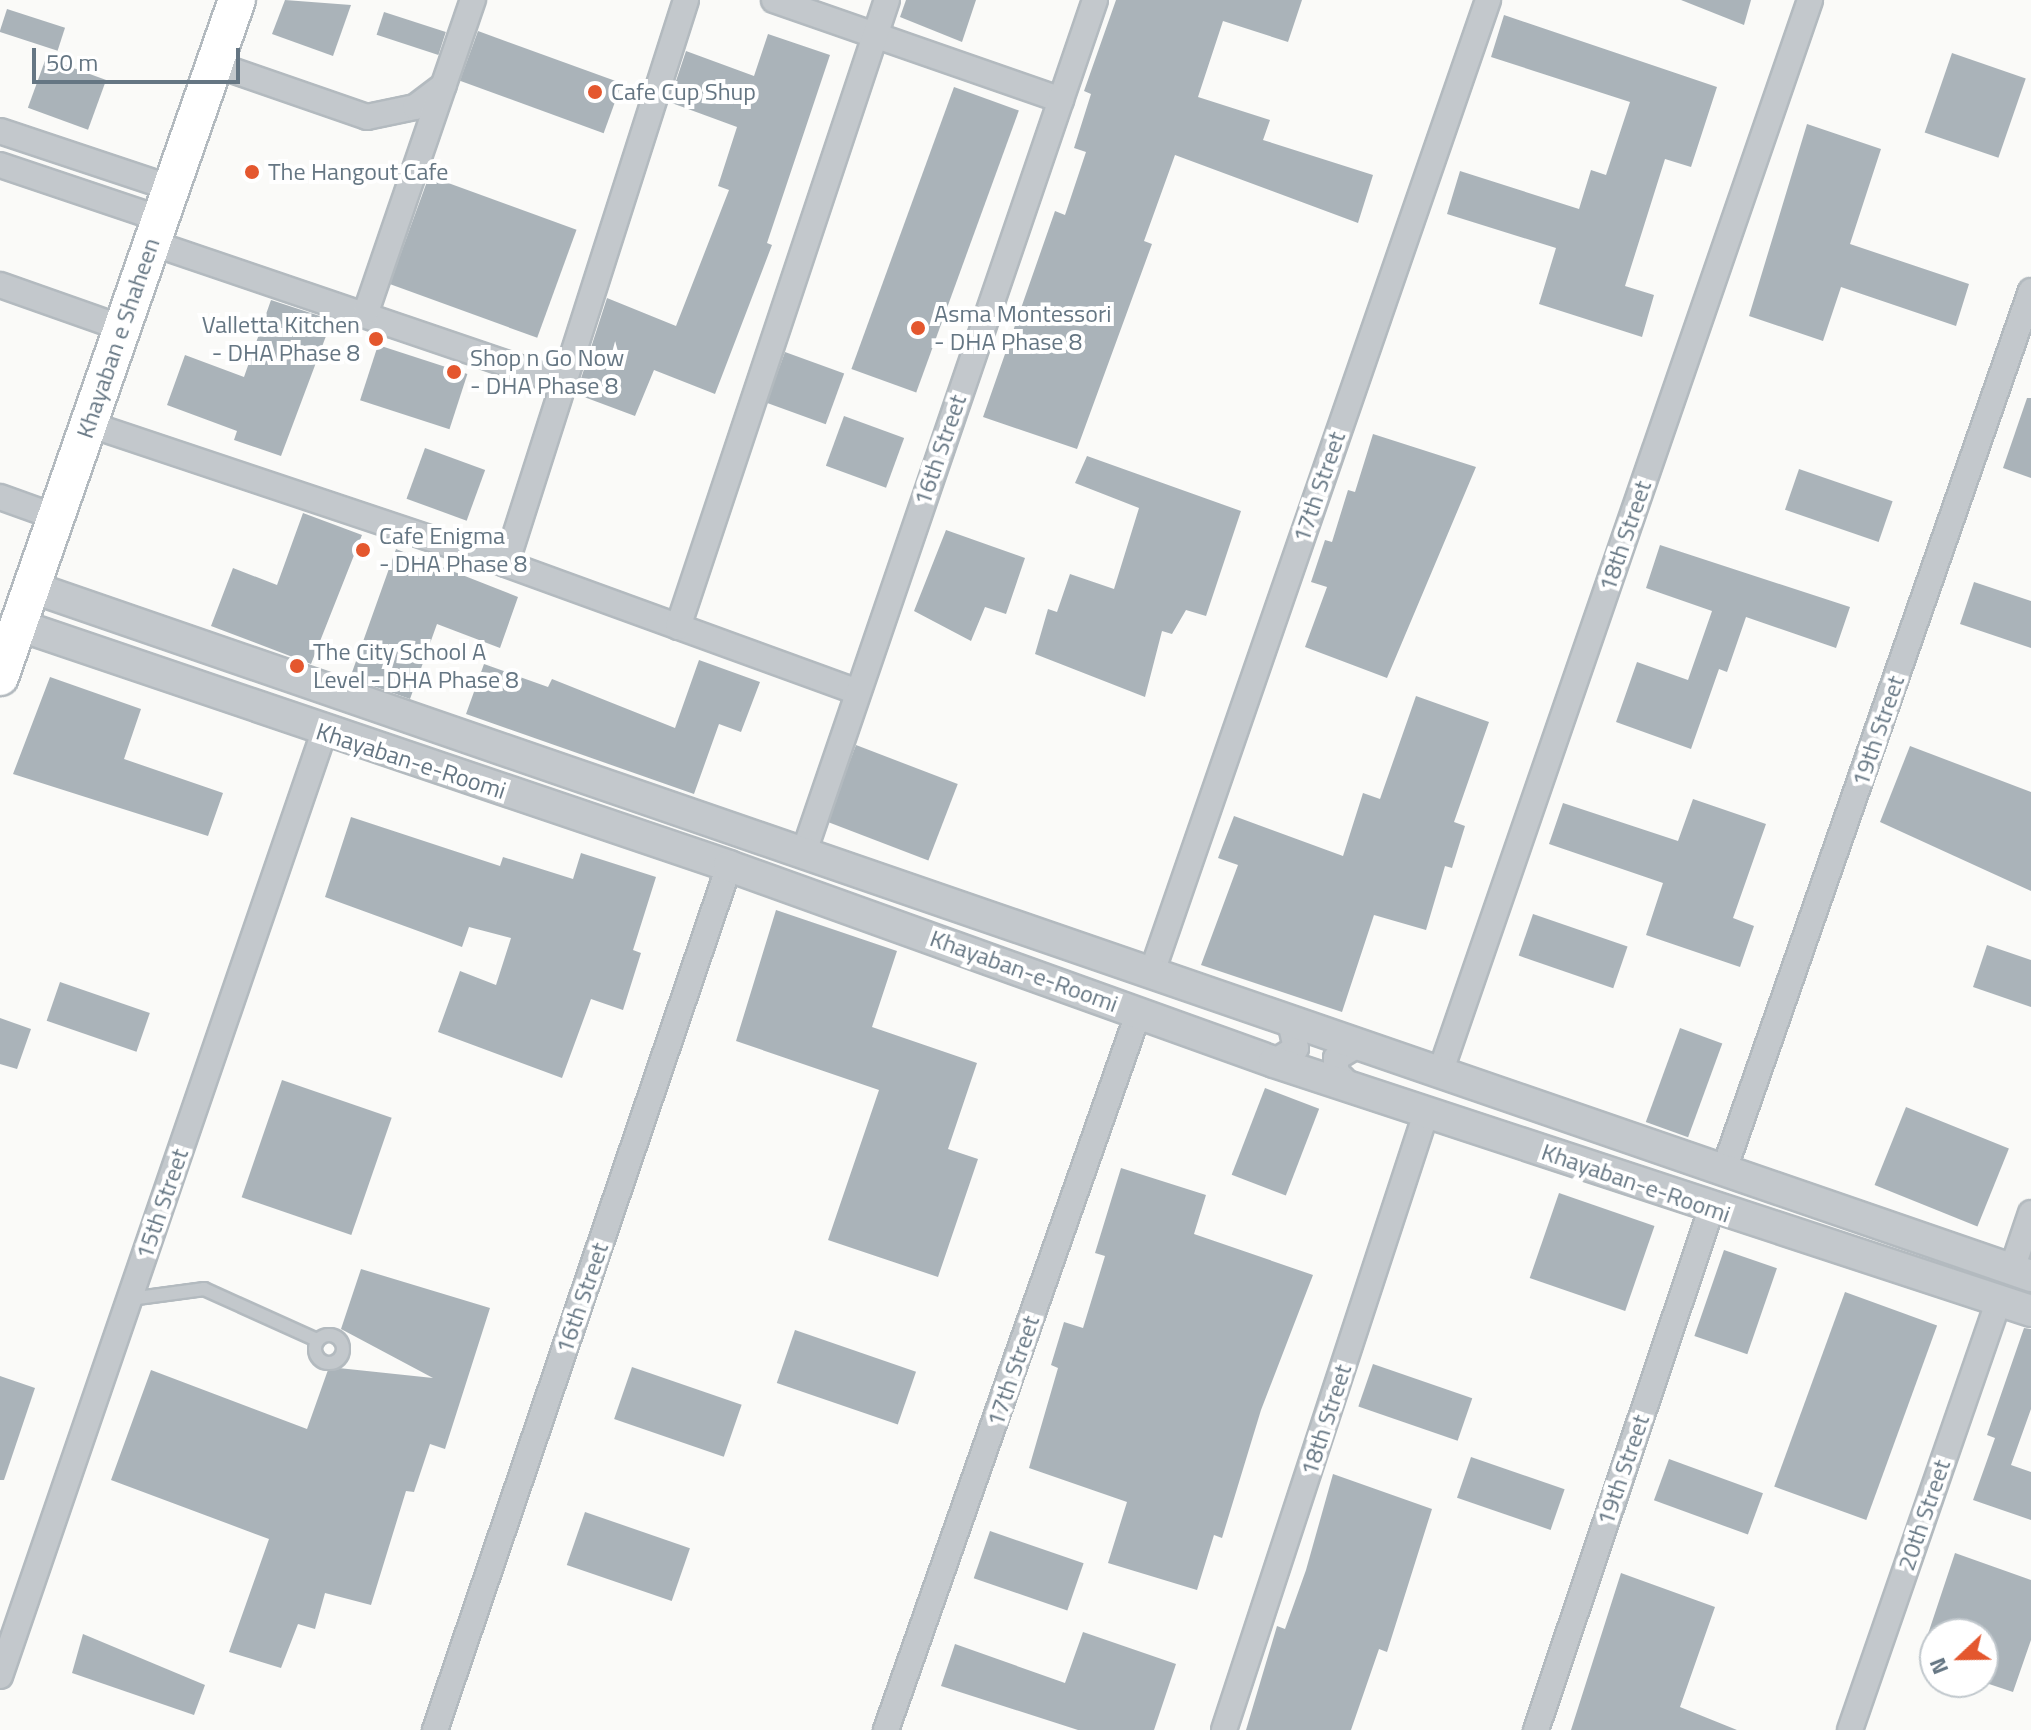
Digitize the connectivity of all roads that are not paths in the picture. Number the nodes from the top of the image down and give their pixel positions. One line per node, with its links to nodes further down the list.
1 (237, 0): 10 (main road, Khayaban e Shaheen)
2 (473, 0): 11 (street)
3 (686, 0): 20 (street)
4 (774, 0): 9 (street)
5 (887, 0): 9 (street)
6 (1095, 0): 12 (street, 16th Street)
7 (1488, 0): 33 (street, 17th Street)
8 (1810, 0): 38 (street, 18th Street)
9 (875, 35): 12 (street); 27 (street)
10 (214, 64): 11 (street); 15 (main road, Khayaban e Shaheen)
11 (444, 85): 18 (street)
12 (1061, 100): 29 (street, 16th Street)
13 (0, 131): 15 (street)
14 (0, 165): 15 (street)
15 (161, 217): 18 (street); 19 (main road, Khayaban e Shaheen)
16 (0, 285): 19 (street)
17 (2031, 291): 41 (street, 19th Street)
18 (366, 312): 20 (street)
19 (122, 328): 21 (main road, Khayaban e Shaheen)
20 (563, 383): 24 (street)
21 (88, 424): 23 (main road, Khayaban e Shaheen); 24 (street)
22 (0, 497): 23 (street)
23 (56, 517): 25 (main road, Khayaban e Shaheen)
24 (506, 564): 27 (street)
25 (31, 587): 26 (main road, Khayaban e Shaheen); 31 (street, Khayaban-e-Roomi)
26 (18, 625): 28 (main road, Khayaban e Shaheen); 30 (street, Khayaban-e-Roomi)
27 (678, 627): 29 (street)
28 (0, 677)
29 (857, 692): 31 (street, 16th Street)
30 (324, 732): 32 (street, Khayaban-e-Roomi); 45 (street, 15th Street)
31 (803, 855): 33 (street, Khayaban-e-Roomi)
32 (729, 866): 34 (street, Khayaban-e-Roomi); 50 (street, 16th Street)
33 (1151, 975): 35 (street, Khayaban-e-Roomi)
34 (1139, 1011): 37 (street, Khayaban-e-Roomi); 51 (street, 17th Street)
35 (1290, 1022): 36 (street, Khayaban-e-Roomi); 37 (street)
36 (1358, 1045): 38 (street, Khayaban-e-Roomi); 39 (street)
37 (1274, 1062): 39 (street, Khayaban-e-Roomi)
38 (1440, 1073): 41 (street, Khayaban-e-Roomi)
39 (1350, 1086): 40 (street, Khayaban-e-Roomi)
40 (1427, 1110): 42 (street, Khayaban-e-Roomi); 52 (street, 18th Street)
41 (1724, 1170): 44 (street, Khayaban-e-Roomi)
42 (1711, 1210): 46 (street, Khayaban-e-Roomi); 53 (street, 19th Street)
43 (2031, 1213): 44 (street)
44 (2021, 1272)
45 (130, 1299): 48 (lane); 49 (street, 15th Street)
46 (1999, 1300): 47 (street, Khayaban-e-Roomi); 54 (street, 20th Street)
47 (2031, 1311)
48 (317, 1340)
49 (0, 1676)
50 (435, 1730)
51 (886, 1730)
52 (1224, 1730)
53 (1536, 1730)
54 (1850, 1730)

